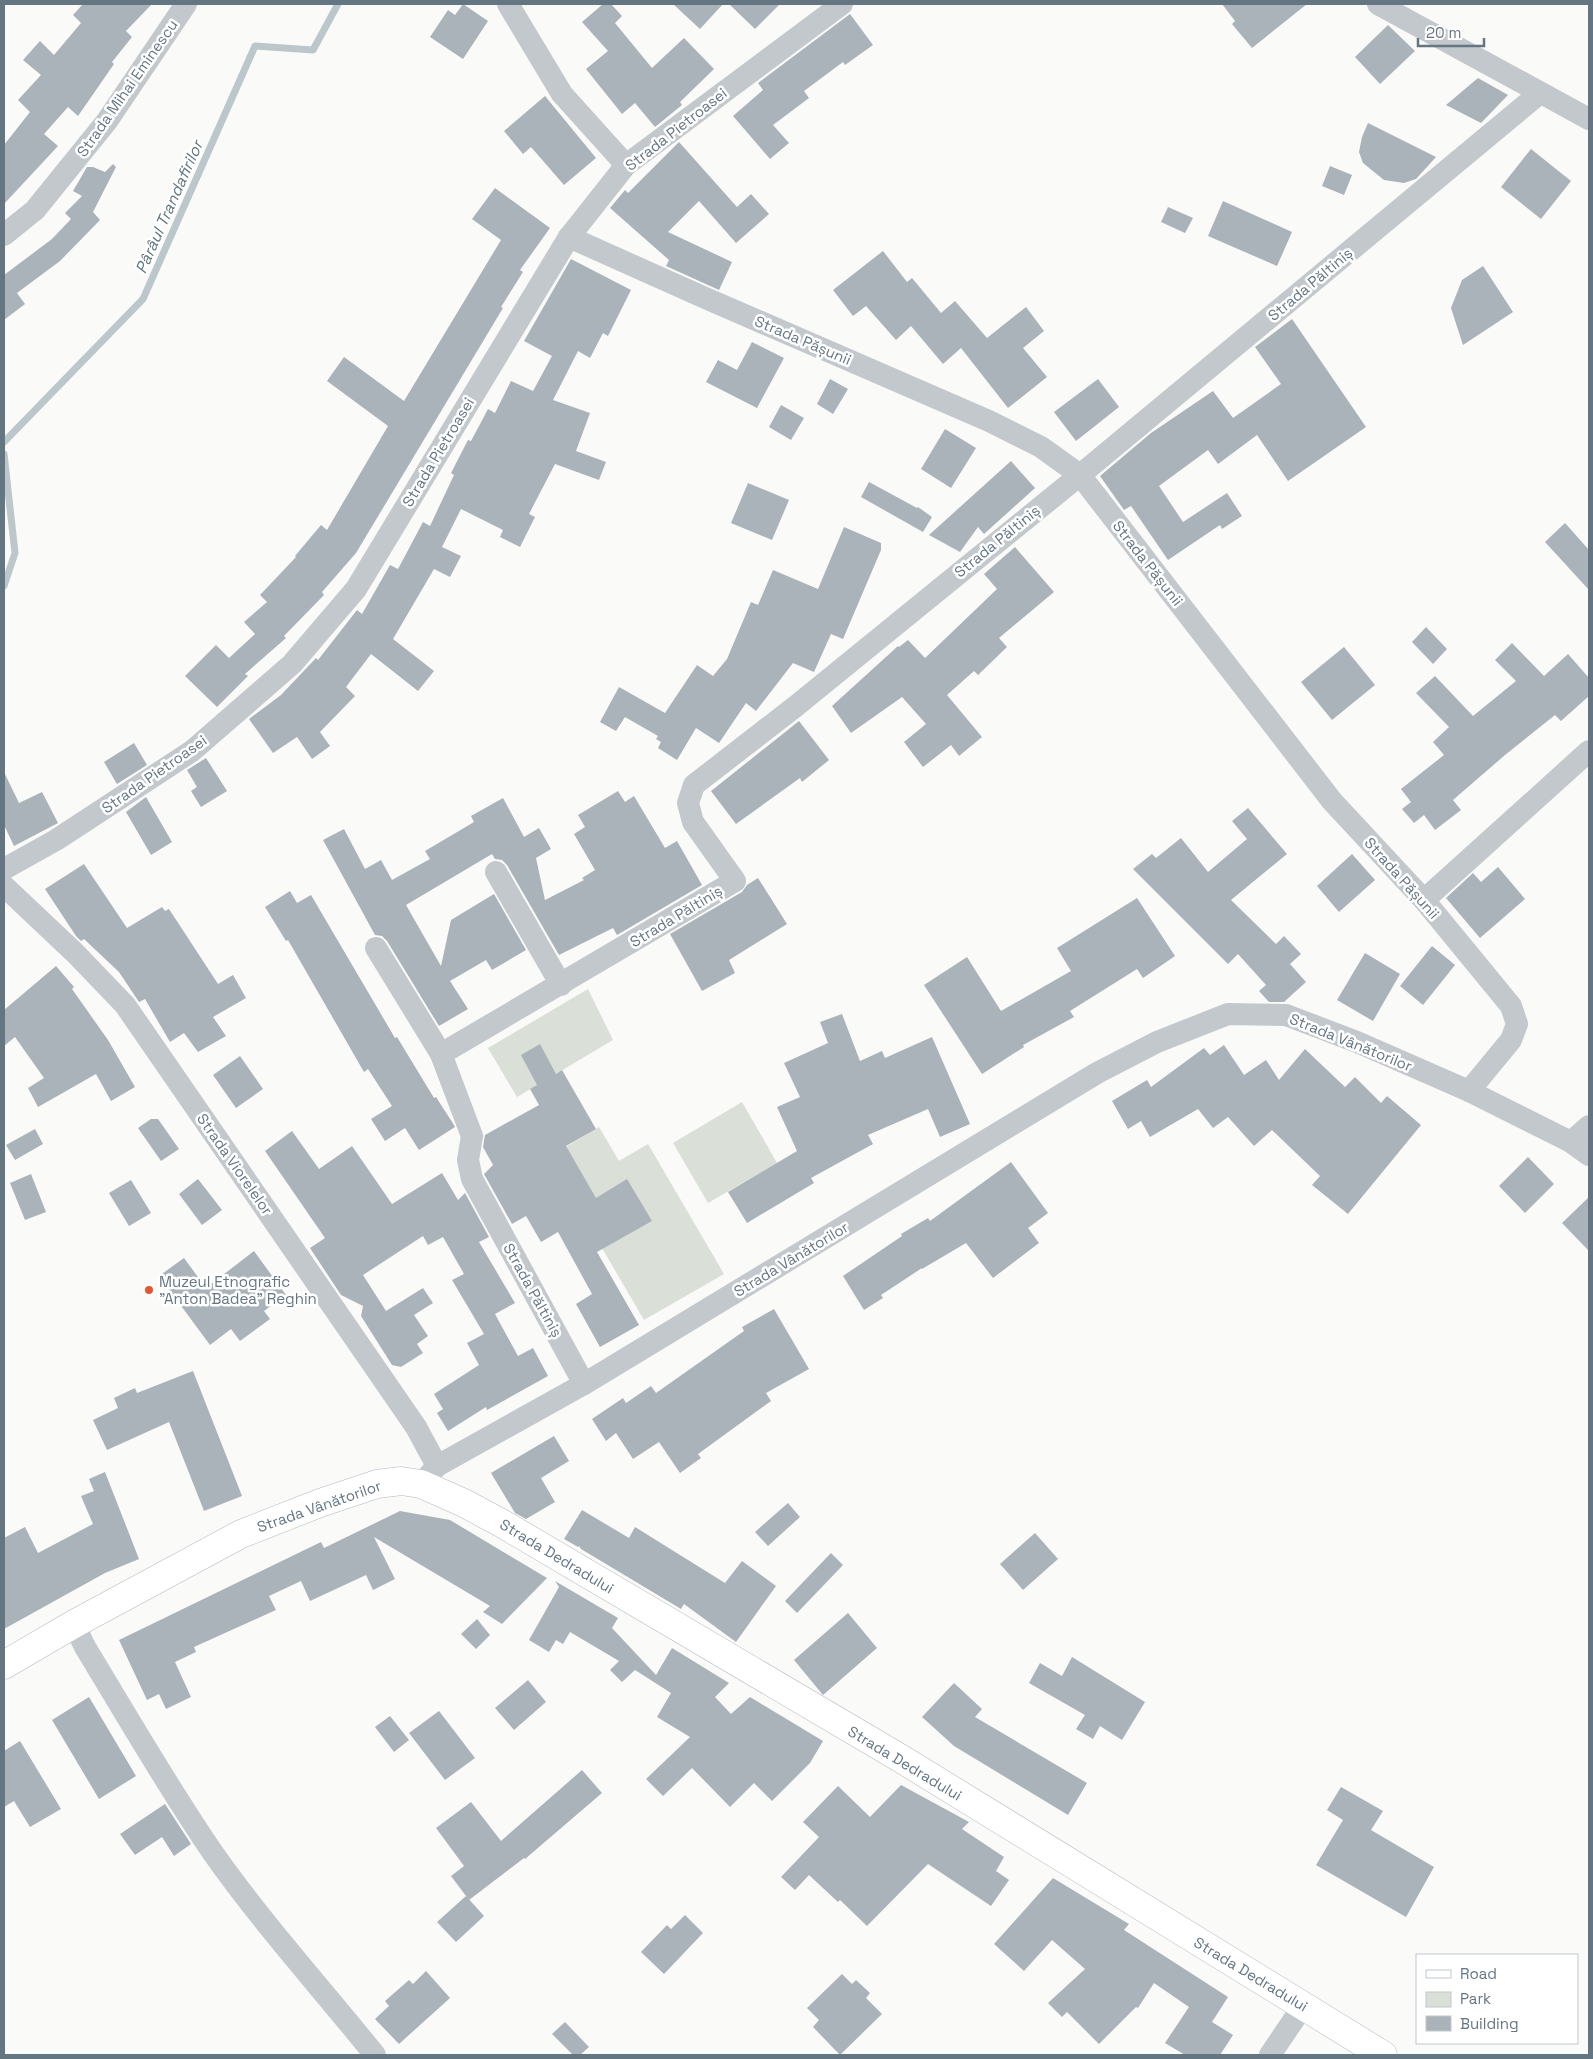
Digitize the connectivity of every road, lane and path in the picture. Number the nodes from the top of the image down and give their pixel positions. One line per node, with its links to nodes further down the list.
1 (186, 4): 8 (street, Strada Mihai Eminescu)
2 (508, 4): 7 (street)
3 (842, 4): 7 (street, Strada Pietroasei)
4 (1378, 4): 5 (street)
5 (1540, 93): 6 (street); 10 (street, Strada Păltiniș)
6 (1589, 119)
7 (626, 165): 9 (street, Strada Pietroasei)
8 (4, 235)
9 (569, 237): 10 (street, Strada Pășunii); 12 (street, Strada Pietroasei)
10 (1080, 475): 15 (street, Strada Pășunii); 17 (street, Strada Păltiniș)
11 (1589, 751): 15 (street)
12 (4, 869)
13 (496, 872): 17 (street)
14 (4, 886): 24 (street, Strada Viorelelor)
15 (1424, 900): 19 (street, Strada Pășunii)
16 (376, 948): 18 (street, Strada Păltiniș)
17 (561, 985): 18 (street, Strada Păltiniș)
18 (441, 1054): 23 (street, Strada Păltiniș)
19 (1469, 1091): 21 (street, Strada Vânătorilor); 23 (street, Strada Vânătorilor)
20 (1589, 1126): 21 (street)
21 (1571, 1142): 22 (street, Strada Vânătorilor)
22 (1589, 1155)
23 (584, 1384): 24 (street, Strada Vânătorilor)
24 (429, 1475): 25 (main road, Strada Vânătorilor); 27 (main road, Strada Dedradului)
25 (74, 1624): 26 (main road, Strada Vânătorilor); 28 (street)
26 (4, 1665)
27 (1303, 2006): 29 (street); 30 (main road, Strada Dedradului)
28 (374, 2055)
29 (1270, 2055)
30 (1383, 2055)

